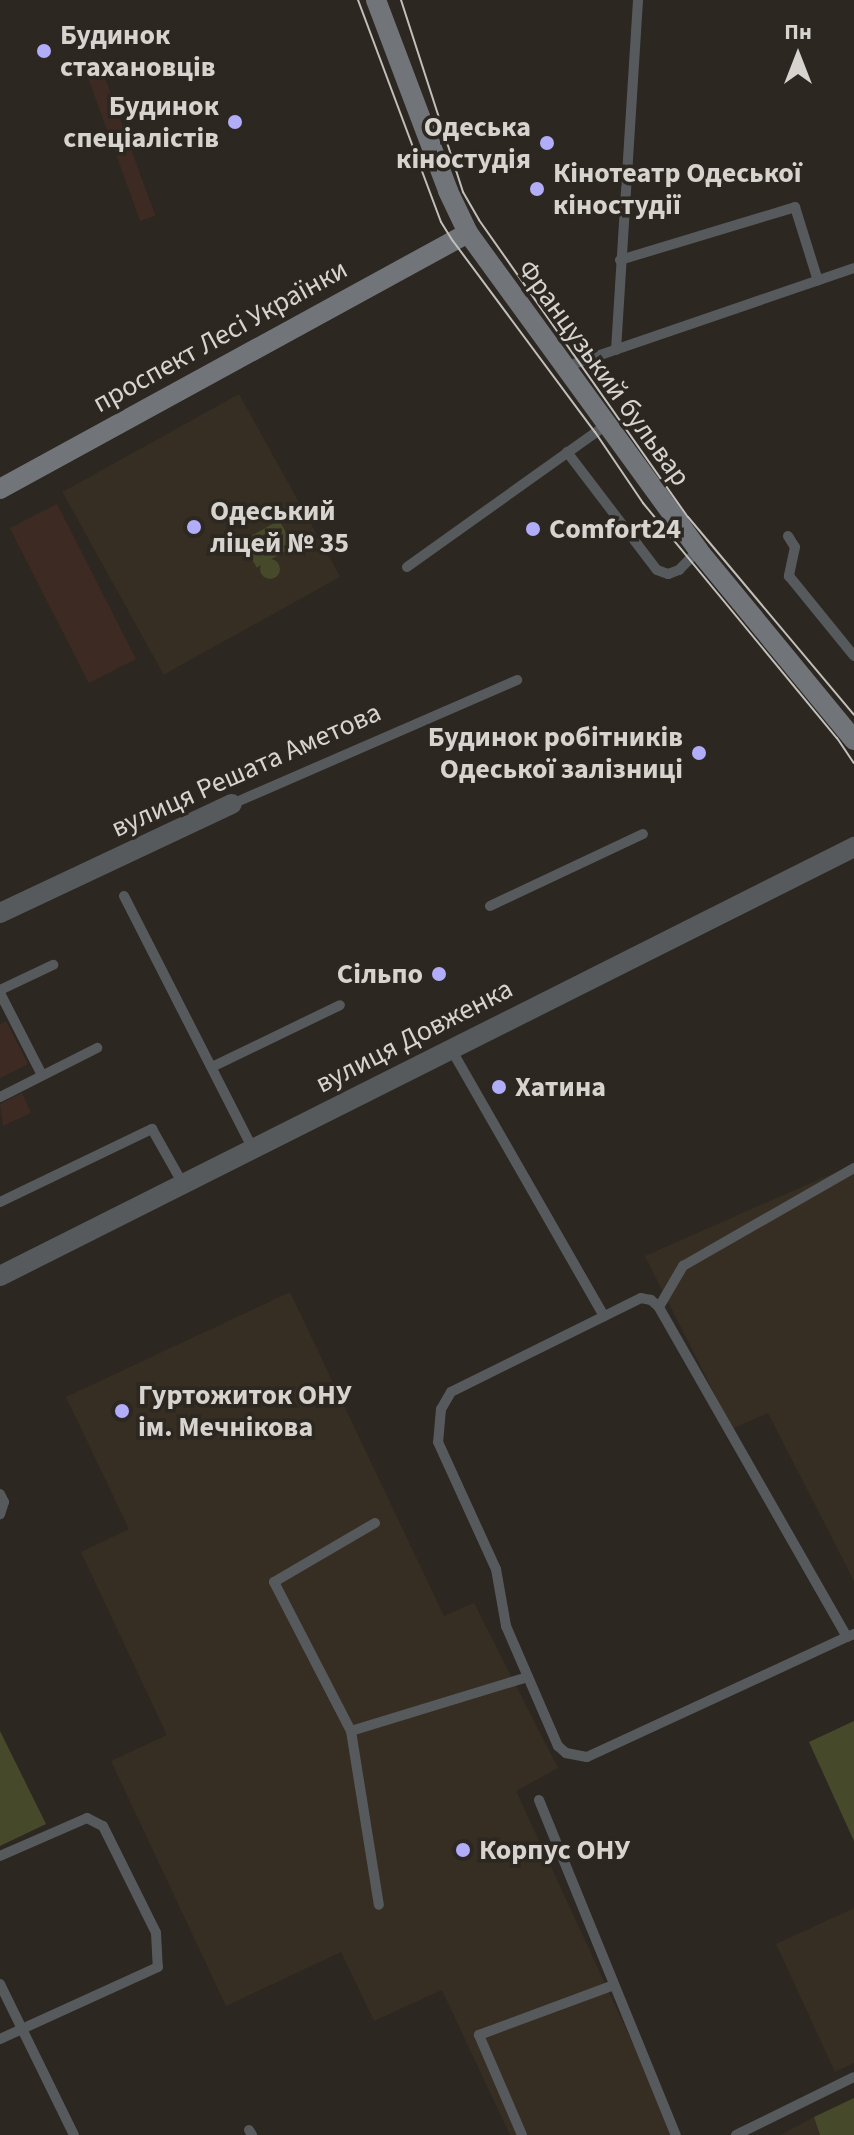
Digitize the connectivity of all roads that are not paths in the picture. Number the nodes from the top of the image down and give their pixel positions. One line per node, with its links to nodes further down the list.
1 (376, 0): 3 (street, Французький бульвар)
2 (638, 0): 4 (lane)
3 (468, 233): 8 (street, Французький бульвар); 11 (street, проспект Лесі Українки)
4 (620, 260): 6 (lane); 7 (lane)
5 (854, 268): 6 (lane)
6 (818, 281): 7 (lane)
7 (616, 350): 8 (lane)
8 (565, 367): 9 (street, Французький бульвар)
9 (606, 425): 10 (lane); 13 (street, Французький бульвар)
10 (567, 452): 13 (lane); 14 (lane)
11 (0, 489)
12 (788, 536): 15 (lane)
13 (698, 550): 17 (street, Французький бульвар)
14 (407, 567)
15 (854, 656)
16 (517, 680): 18 (lane, вулиця Решата Аметова)
17 (854, 738)
18 (232, 804): 23 (street, вулиця Решата Аметова)
19 (643, 834): 22 (lane)
20 (854, 847): 28 (street, вулиця Довженка)
21 (124, 896): 29 (lane)
22 (490, 906)
23 (0, 913)
24 (53, 965): 25 (lane)
25 (0, 992): 30 (lane)
26 (340, 1005): 29 (lane)
27 (97, 1048): 30 (lane)
28 (451, 1049): 32 (street, вулиця Довженка); 38 (lane)
29 (212, 1067): 32 (lane)
30 (42, 1075): 31 (lane)
31 (0, 1097)
32 (253, 1149): 34 (street, вулиця Довженка)
33 (854, 1168): 37 (lane)
34 (183, 1184): 35 (lane); 36 (street, вулиця Довженка)
35 (0, 1202)
36 (0, 1276)
37 (659, 1307): 38 (lane); 42 (lane)
38 (604, 1316): 43 (lane)
39 (0, 1494): 40 (lane)
40 (0, 1514)
41 (375, 1523): 44 (lane)
42 (850, 1635): 43 (lane)
43 (528, 1677): 44 (lane)
44 (351, 1731): 47 (lane)
45 (539, 1800): 49 (lane)
46 (0, 1856): 50 (lane)
47 (379, 1905)
48 (0, 1984): 50 (lane)
49 (614, 1985): 54 (lane); 55 (lane)
50 (22, 2028): 51 (lane); 53 (lane)
51 (0, 2039)
52 (854, 2077): 56 (lane)
53 (74, 2135)
54 (522, 2135)
55 (676, 2135)
56 (736, 2135)

